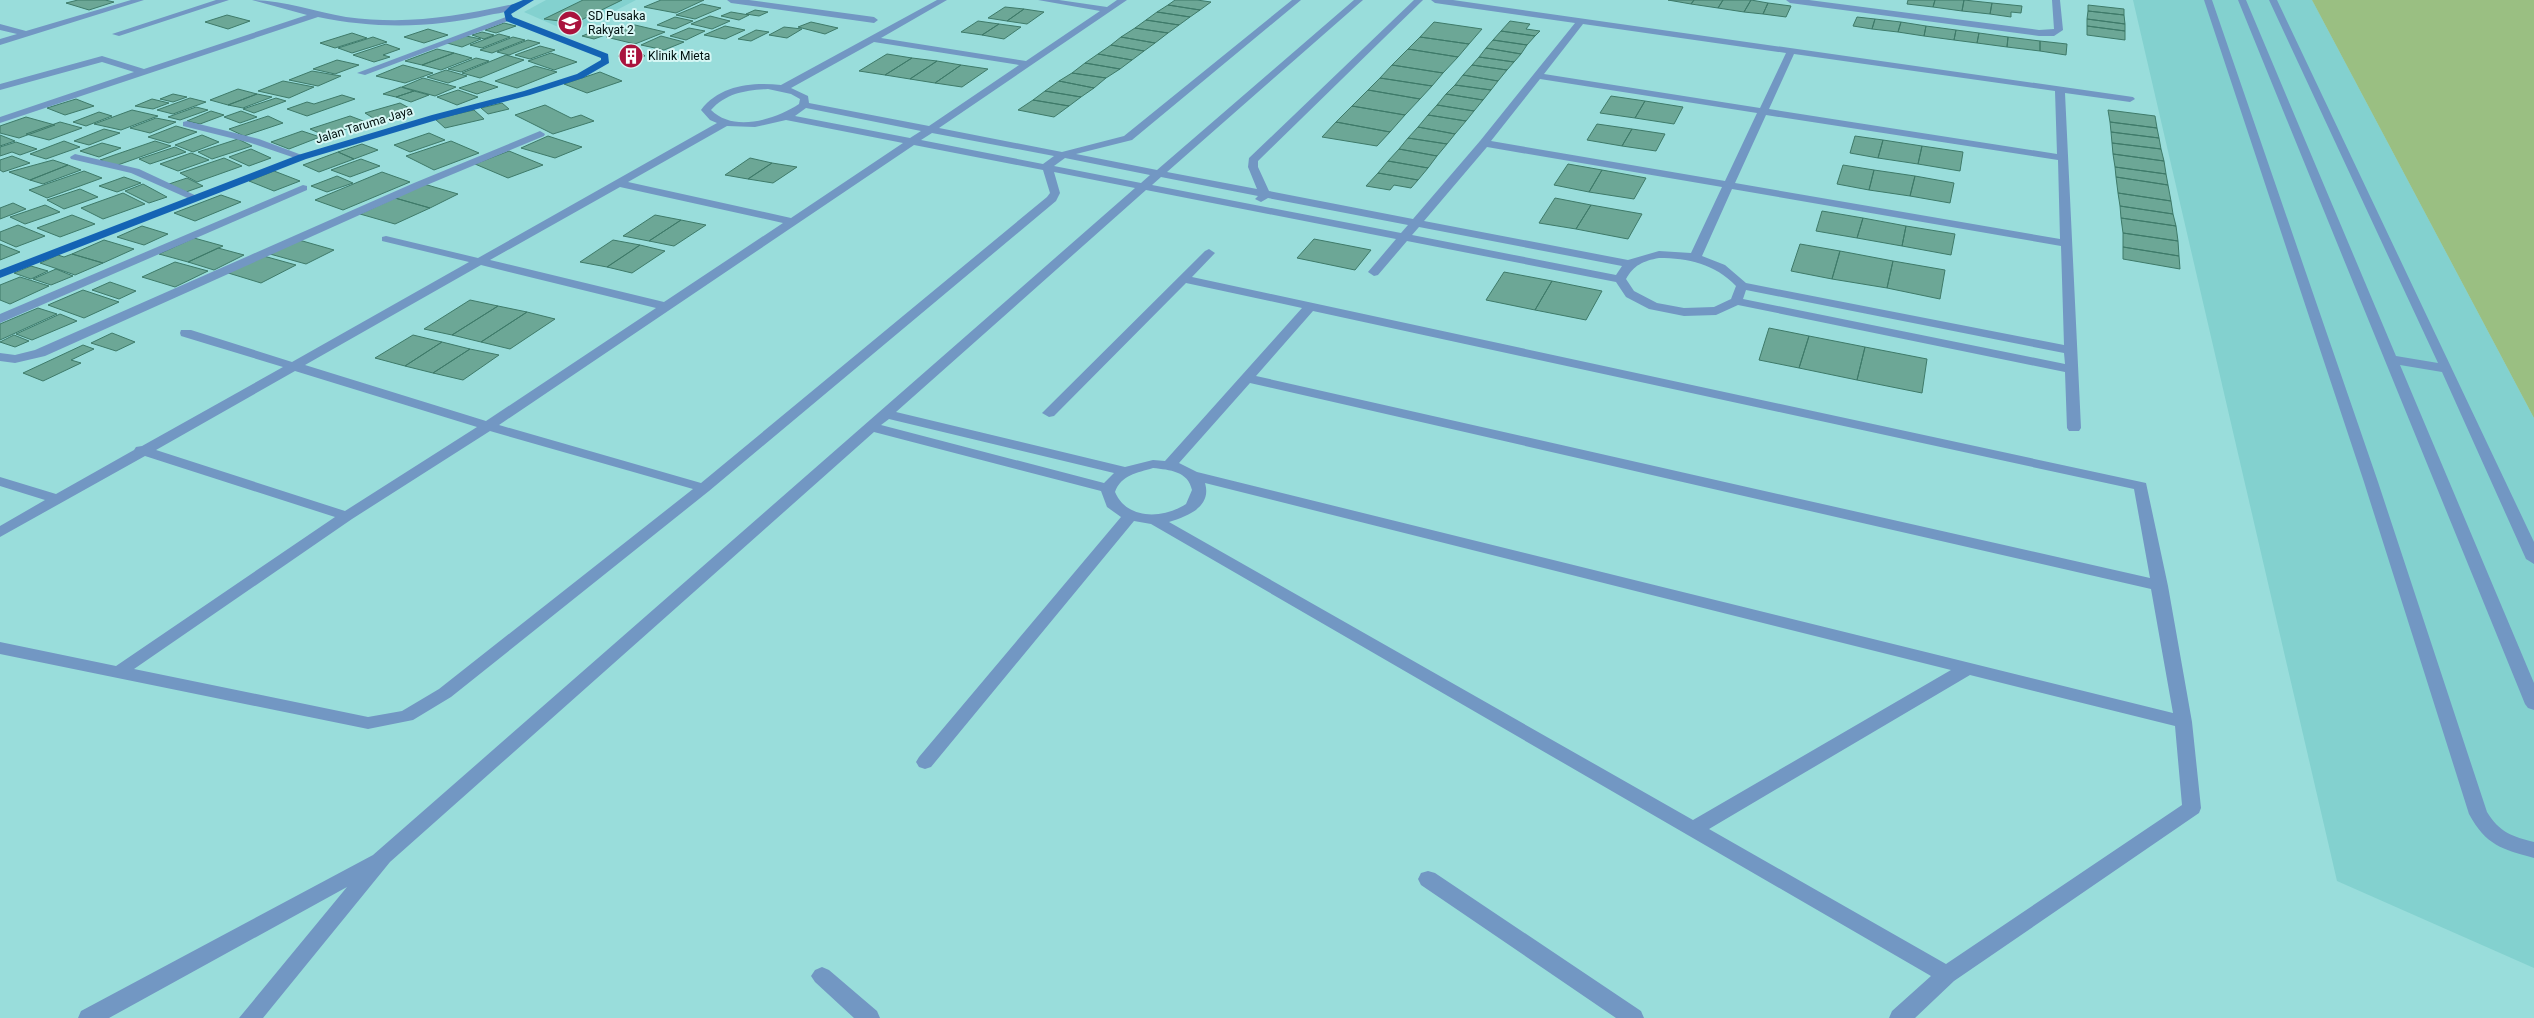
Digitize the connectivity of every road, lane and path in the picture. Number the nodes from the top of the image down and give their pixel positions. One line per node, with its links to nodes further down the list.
1 (140, 0): 26 (street)
2 (225, 0): 27 (street)
3 (256, 0): 21 (street)
4 (530, 0): 19 (main road)
5 (731, 0): 23 (street)
6 (943, 0): 28 (street)
7 (1042, 0): 20 (street)
8 (1123, 0): 20 (street)
9 (1297, 0): 49 (street)
10 (1359, 0): 54 (street)
11 (1419, 0): 59 (street)
12 (1435, 0): 24 (street)
13 (1790, 0): 18 (street)
14 (2056, 0): 18 (street)
15 (2208, 0): 114 (street)
16 (2242, 0): 83 (street)
17 (2273, 0): 86 (street)
18 (1812, 1)
19 (514, 7): 21 (street); 22 (main road)
20 (1108, 10): 31 (street)
21 (315, 15): 32 (street)
22 (510, 19): 33 (street); 51 (main road, Jalan Taruma Jaya)
23 (874, 20)
24 (1580, 21): 30 (street); 34 (street)
25 (0, 27): 26 (street)
26 (26, 34): 29 (street)
27 (116, 34)
28 (873, 38): 31 (street); 36 (street)
29 (0, 42)
30 (1791, 51): 37 (street); 40 (street)
31 (1027, 64): 45 (street)
32 (144, 72): 35 (street); 42 (street)
33 (362, 73)
34 (1537, 76): 40 (street); 48 (street)
35 (0, 87)
36 (783, 88): 39 (street); 43 (street)
37 (2060, 89): 38 (street); 52 (street)
38 (2130, 99)
39 (804, 105): 41 (street); 45 (street)
40 (1763, 112): 52 (street); 56 (street)
41 (786, 117): 43 (street); 47 (street)
42 (0, 120)
43 (725, 123): 55 (street)
44 (187, 124): 51 (street)
45 (929, 129): 47 (street); 49 (street)
46 (540, 134): 82 (street)
47 (911, 141): 53 (street); 62 (street)
48 (1484, 143): 56 (street); 63 (street)
49 (1065, 154): 53 (street); 54 (street)
50 (75, 157): 60 (street)
51 (302, 157): 60 (main road, Jalan Taruma Jaya)
52 (2063, 158): 66 (street)
53 (1048, 166): 57 (street); 98 (street)
54 (1159, 173): 57 (street); 59 (street)
55 (617, 183): 62 (street); 69 (street)
56 (1729, 185): 66 (street); 68 (street)
57 (1144, 186): 61 (street); 89 (street)
58 (304, 188): 79 (street)
59 (1265, 194): 61 (street); 63 (street)
60 (196, 198): 72 (main road, Jalan Taruma Jaya)
61 (1254, 208): 64 (street)
62 (791, 221): 77 (street)
63 (1416, 222): 64 (street); 70 (street)
64 (1404, 236): 71 (street); 74 (street)
65 (386, 239): 69 (street)
66 (2066, 243): 81 (street)
67 (1209, 253): 73 (street)
68 (1695, 258): 70 (street); 75 (street)
69 (479, 263): 77 (street); 84 (street)
70 (1630, 264): 74 (street)
71 (1374, 272)
72 (0, 274)
73 (1184, 279): 78 (street); 88 (street)
74 (1620, 279): 76 (street)
75 (1742, 286): 76 (street); 81 (street)
76 (1736, 301): 85 (street)
77 (665, 306): 90 (street)
78 (1310, 307): 87 (street); 106 (street)
79 (0, 319)
80 (186, 333): 84 (street)
81 (2071, 350): 85 (street)
82 (0, 357)
83 (2390, 359): 86 (street); 110 (street)
84 (294, 366): 90 (street); 93 (street)
85 (2072, 369): 92 (street)
86 (2447, 369): 105 (street)
87 (1247, 378): 94 (street); 106 (street)
88 (1049, 413)
89 (886, 414): 91 (street); 95 (street)
90 (488, 426): 98 (street); 101 (street)
91 (872, 427): 99 (street); 115 (street)
92 (2074, 428)
93 (141, 450): 100 (street); 101 (street)
94 (1169, 465): 95 (street); 96 (street)
95 (1124, 471): 99 (street)
96 (1194, 476): 103 (street); 108 (street)
97 (0, 481): 100 (street)
98 (704, 488): 109 (street)
99 (1107, 488): 102 (street)
100 (57, 499): 104 (street)
101 (347, 516): 109 (street)
102 (1130, 516): 103 (street); 112 (street)
103 (1154, 519): 113 (street)
104 (0, 532)
105 (2534, 559)
106 (2160, 586): 111 (street)
107 (0, 648): 109 (street)
108 (1968, 668): 111 (street); 113 (street)
109 (120, 670)
110 (2534, 704)
111 (2183, 722): 117 (street)
112 (925, 762)
113 (1693, 829): 117 (street)
114 (2534, 850)
115 (383, 857): 119 (street); 120 (street)
116 (1428, 879): 122 (street)
117 (1947, 975): 123 (street)
118 (822, 976): 121 (street)
119 (89, 1018)
120 (250, 1018)
121 (868, 1018)
122 (1633, 1018)
123 (1900, 1018)

